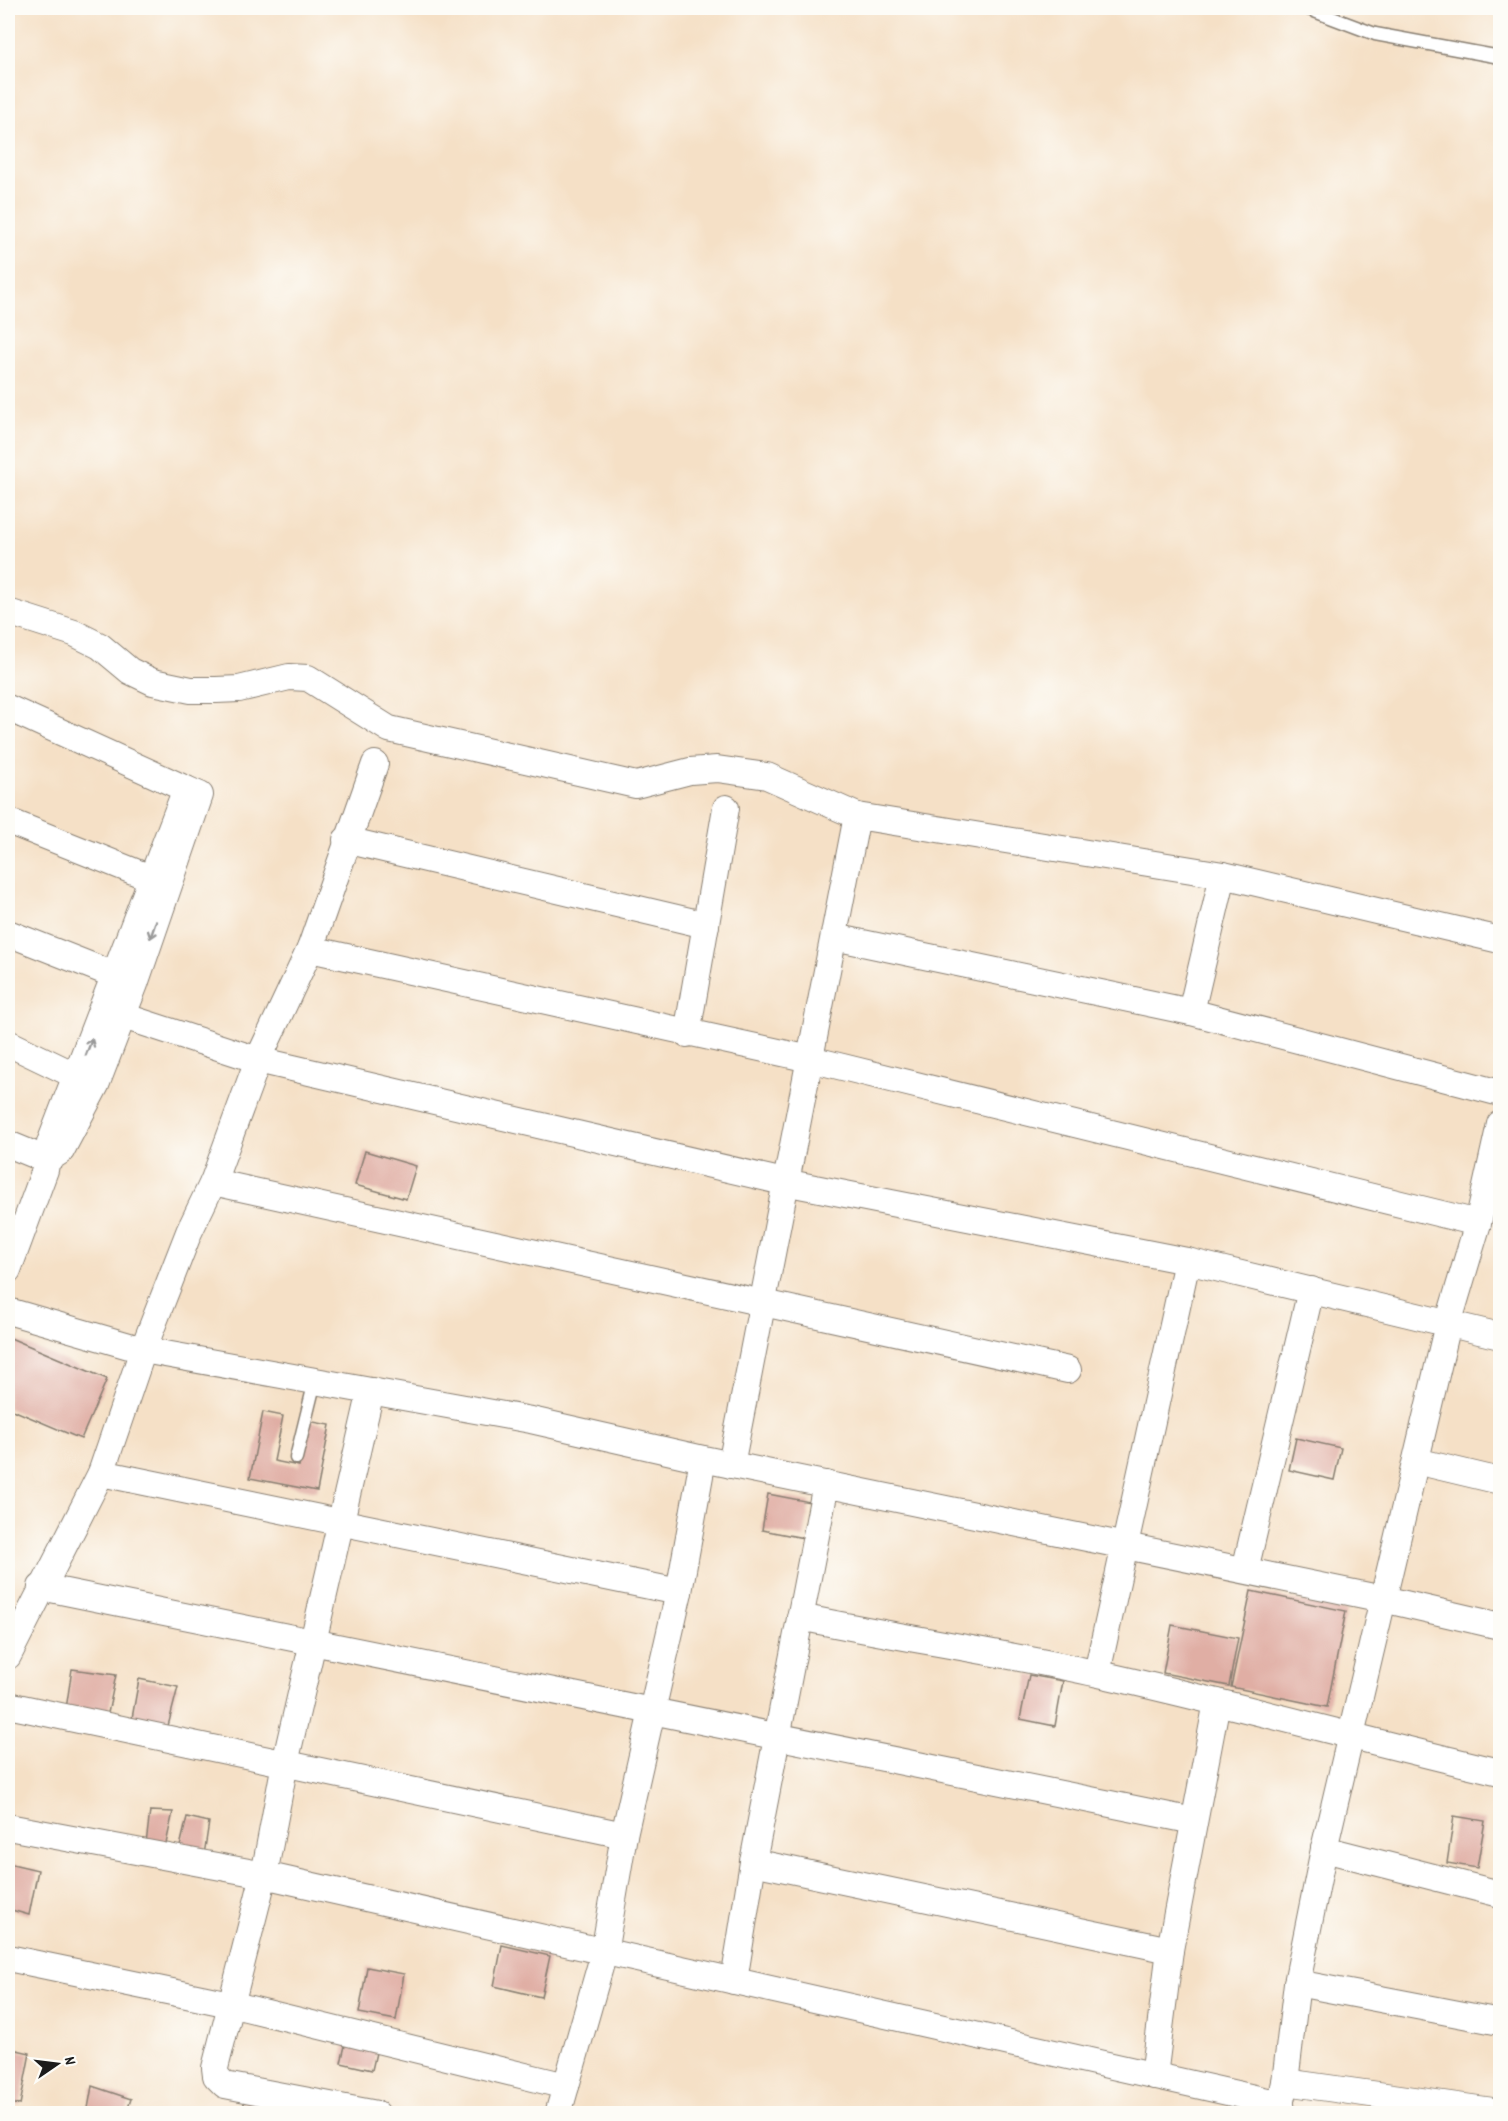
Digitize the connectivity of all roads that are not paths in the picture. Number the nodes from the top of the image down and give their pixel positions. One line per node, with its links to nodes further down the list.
1 (1306, 8): 2 (lane)
2 (1500, 57)
3 (8, 612): 7 (street)
4 (8, 708): 11 (street)
5 (375, 764): 9 (street)
6 (726, 808): 12 (street)
7 (857, 816): 10 (street); 14 (street)
8 (8, 820): 11 (street)
9 (346, 840): 12 (street); 16 (street)
10 (1223, 875): 15 (street); 18 (street)
11 (160, 882): 17 (street)
12 (706, 925): 20 (street)
13 (8, 933): 17 (street)
14 (834, 937): 18 (street); 22 (street)
15 (1500, 940)
16 (309, 949): 20 (street); 23 (street)
17 (125, 980): 19 (street); 24 (street, one-way to 17)
18 (1191, 1012): 25 (street)
19 (123, 1016): 23 (street); 24 (street)
20 (687, 1034): 22 (street)
21 (8, 1043): 24 (street)
22 (810, 1059): 30 (street); 31 (street)
23 (258, 1060): 29 (street); 30 (street)
24 (87, 1081): 28 (street)
25 (1500, 1093)
26 (1500, 1124): 31 (street)
27 (8, 1144): 28 (street)
28 (48, 1160): 33 (street)
29 (213, 1182): 35 (street); 39 (street)
30 (784, 1182): 32 (street); 35 (street)
31 (1479, 1223): 37 (street)
32 (1186, 1261): 34 (street); 51 (street)
33 (8, 1270)
34 (1311, 1290): 37 (street); 52 (street)
35 (762, 1303): 40 (street); 46 (street)
36 (8, 1311): 39 (street)
37 (1448, 1324): 38 (street); 45 (street)
38 (1500, 1336)
39 (143, 1350): 41 (street); 47 (street)
40 (1068, 1370)
41 (315, 1381): 42 (street); 43 (lane)
42 (371, 1391): 44 (street); 50 (street)
43 (296, 1458)
44 (703, 1459): 46 (street); 54 (street)
45 (1416, 1461): 48 (street); 55 (street)
46 (731, 1465): 49 (street)
47 (100, 1473): 50 (street); 53 (street)
48 (1500, 1481)
49 (826, 1484): 51 (street); 56 (street)
50 (341, 1522): 54 (street); 58 (street)
51 (1124, 1545): 52 (street); 60 (street)
52 (1245, 1570): 55 (street)
53 (41, 1587): 58 (street); 59 (street)
54 (678, 1592): 63 (street)
55 (1383, 1599): 57 (street); 65 (street)
56 (800, 1617): 60 (street); 64 (street)
57 (1500, 1626)
58 (313, 1642): 63 (street); 66 (street)
59 (8, 1656)
60 (1097, 1674): 61 (street)
61 (1217, 1702): 65 (street); 68 (street)
62 (8, 1705): 66 (street)
63 (652, 1711): 64 (street); 70 (street)
64 (777, 1736): 68 (street); 72 (street)
65 (1350, 1737): 67 (street); 71 (street)
66 (285, 1763): 70 (street); 73 (street)
67 (1500, 1772)
68 (1194, 1821): 75 (street)
69 (8, 1827): 73 (street)
70 (624, 1835): 76 (street)
71 (1324, 1849): 74 (street); 79 (street)
72 (753, 1862): 75 (street); 78 (street)
73 (264, 1875): 76 (street); 80 (street)
74 (1500, 1894)
75 (1170, 1950): 82 (street)
76 (604, 1953): 78 (street); 83 (street)
77 (8, 1958): 80 (street)
78 (734, 1981): 82 (street)
79 (1297, 1983): 81 (street); 84 (street)
80 (230, 2004): 83 (street); 86 (street)
81 (1500, 2022)
82 (1154, 2076): 84 (street)
83 (566, 2086): 87 (street)
84 (1281, 2100): 85 (street)
85 (1500, 2112)
86 (377, 2114)
87 (558, 2114)

